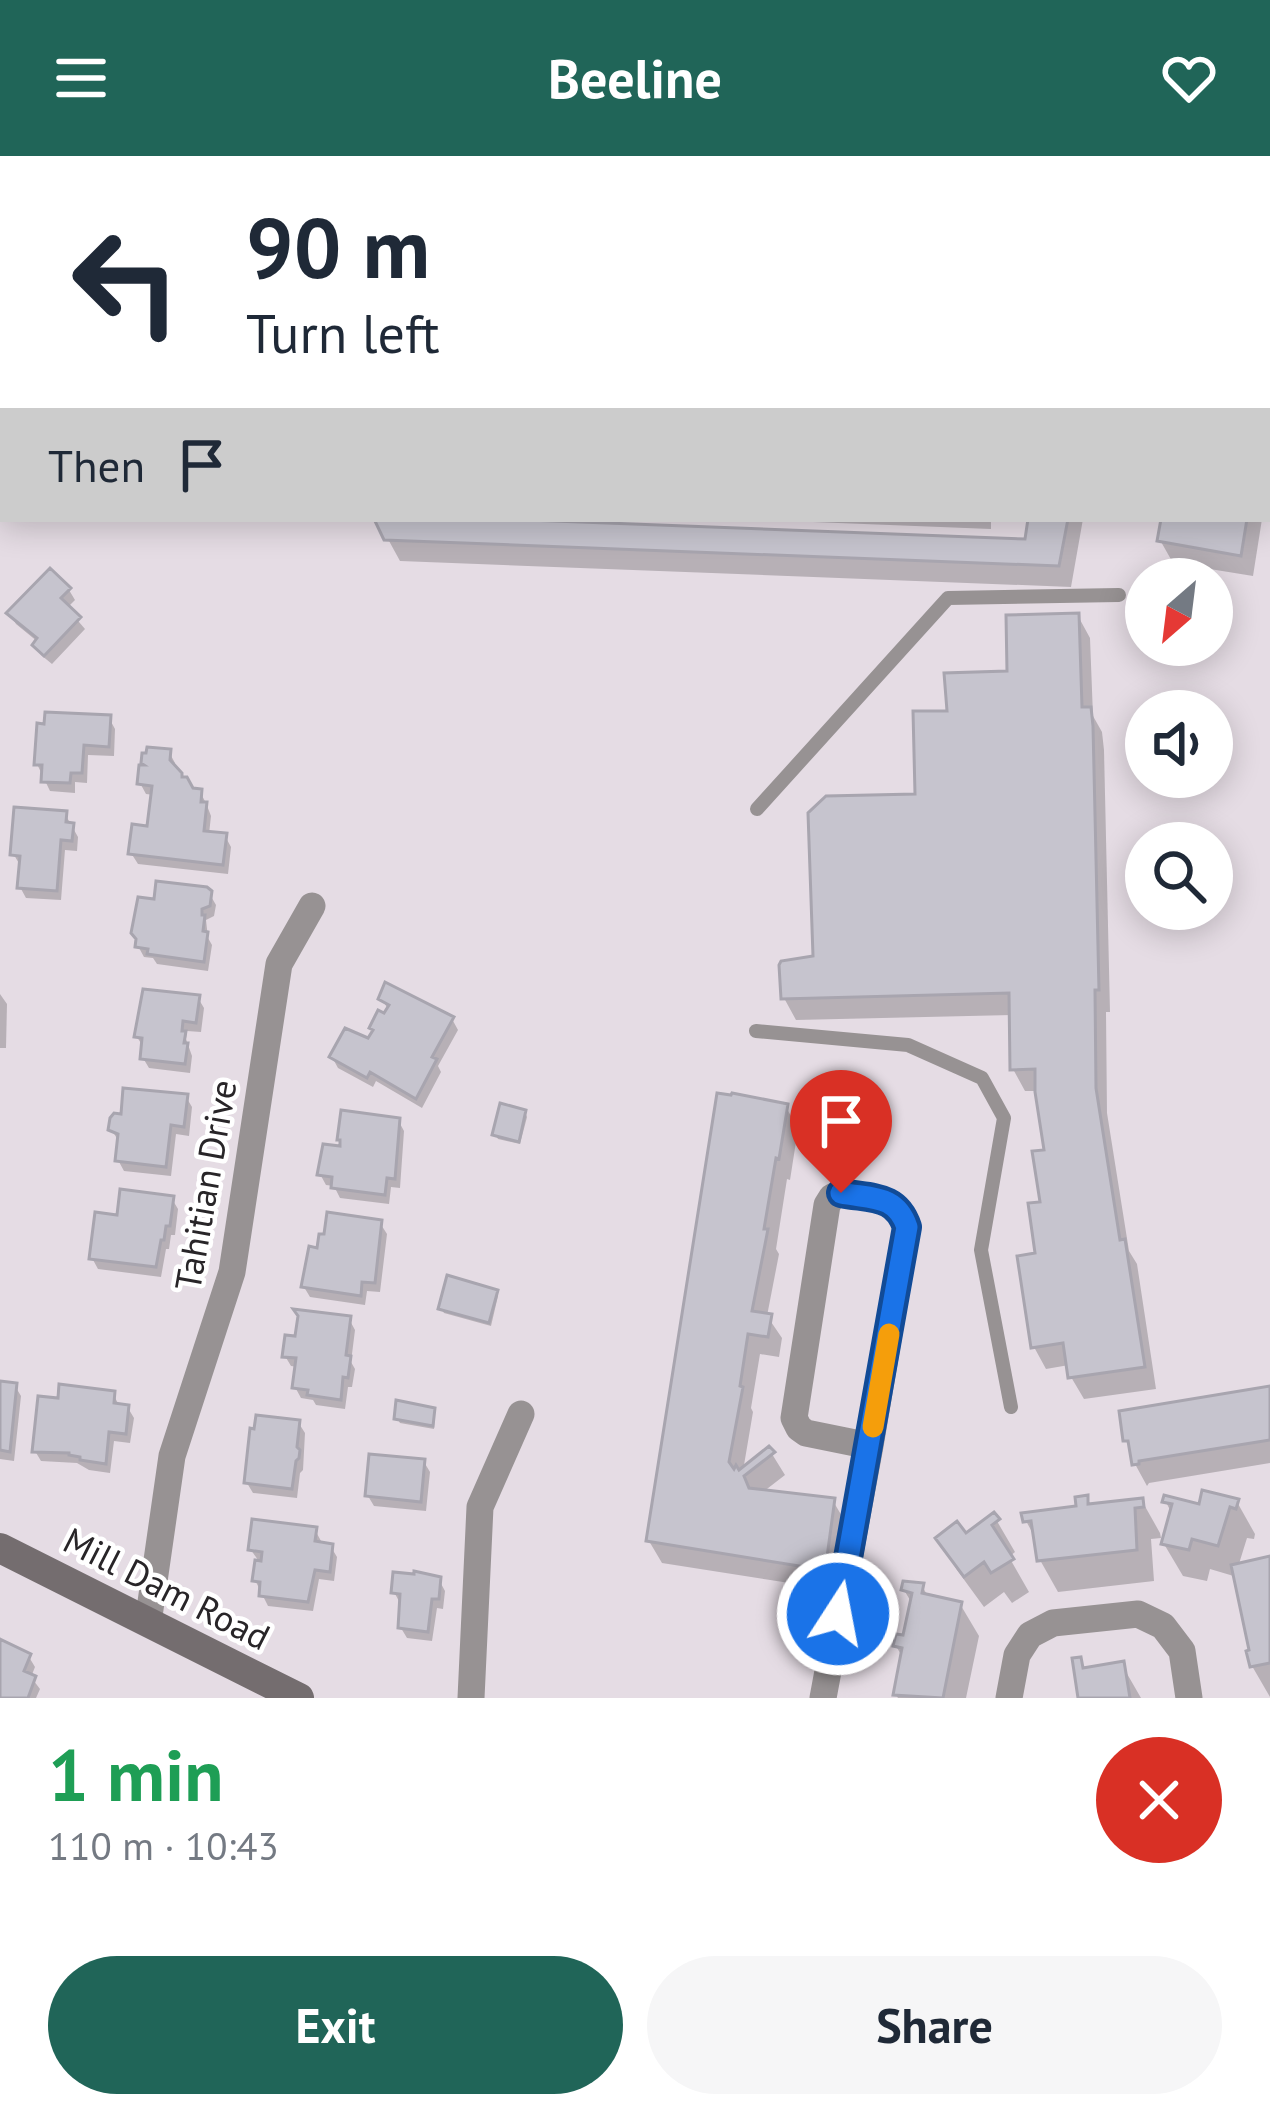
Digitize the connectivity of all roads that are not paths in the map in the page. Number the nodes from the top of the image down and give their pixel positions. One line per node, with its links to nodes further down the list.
1 (1119, 595): 2 (lane)
2 (757, 809)
3 (312, 906): 9 (street, Tahitian Drive)
4 (756, 1030): 5 (lane)
5 (1010, 1407)
6 (521, 1414): 11 (street)
7 (870, 1445): 7 (street); 12 (street)
8 (0, 1548): 9 (street, Mill Dam Road)
9 (148, 1623): 10 (street, Mill Dam Road)
10 (299, 1698)
11 (471, 1698)
12 (823, 1698)
13 (1009, 1698): 14 (street)
14 (1190, 1698)

